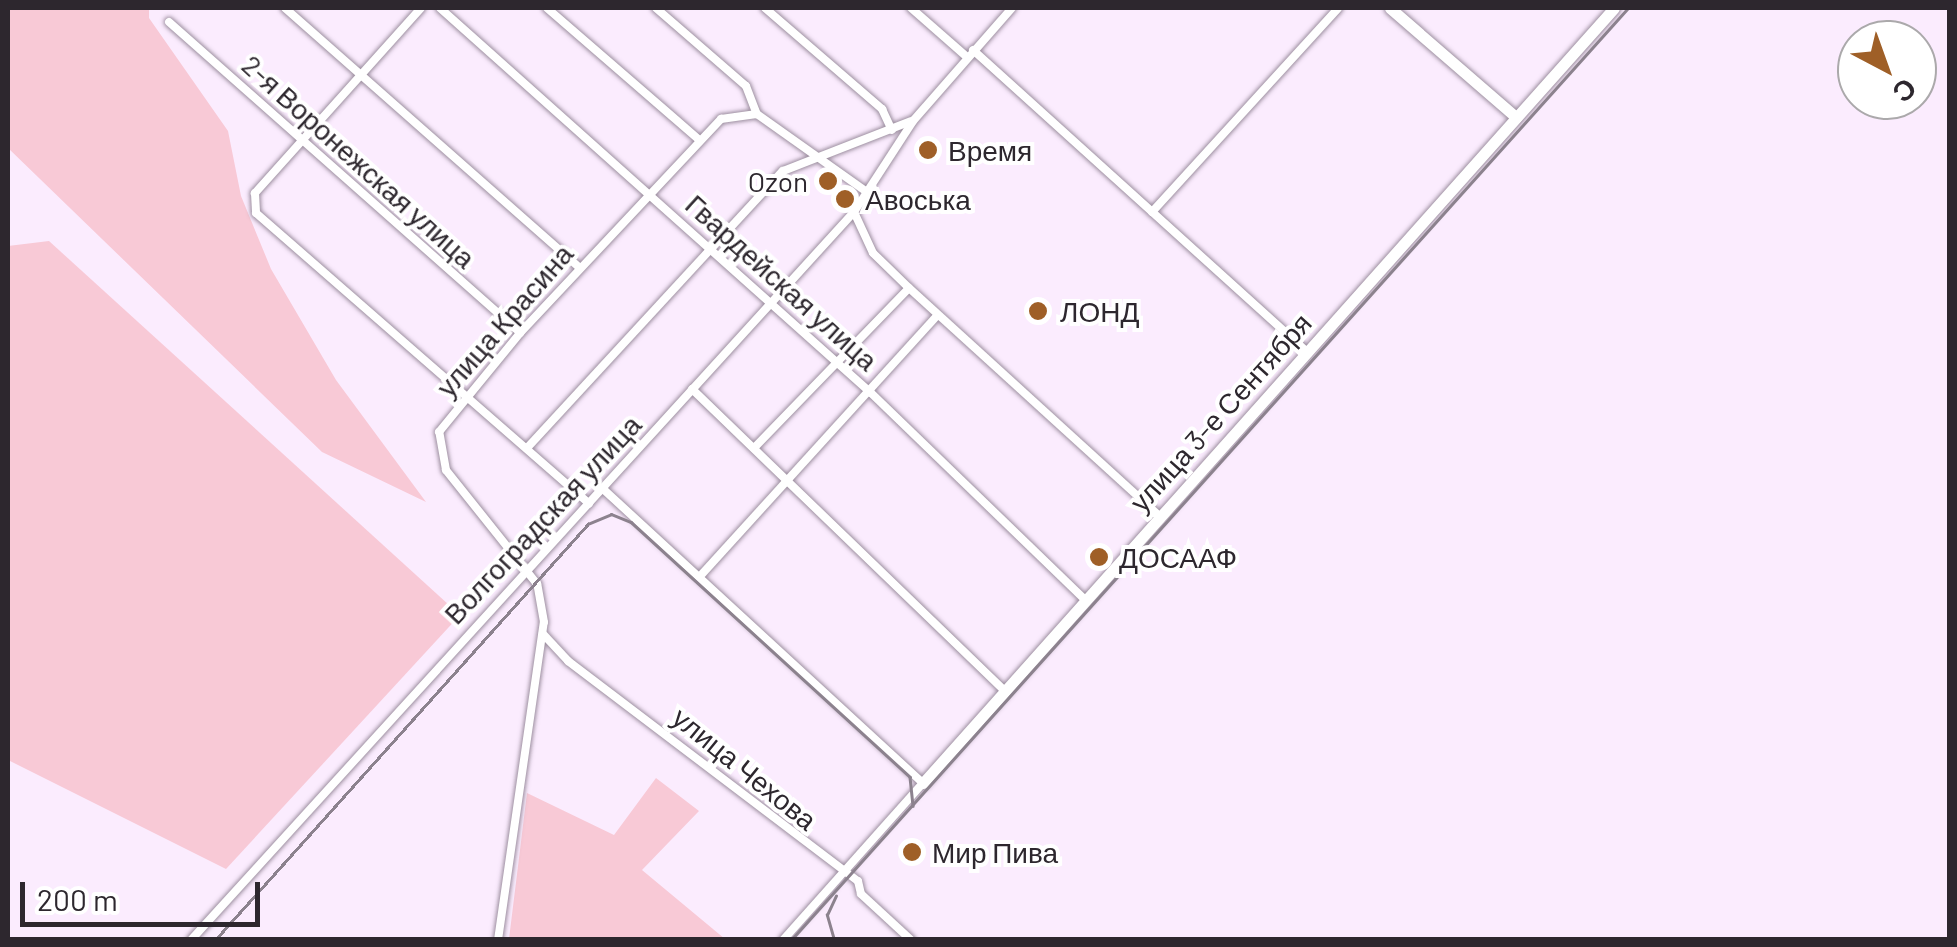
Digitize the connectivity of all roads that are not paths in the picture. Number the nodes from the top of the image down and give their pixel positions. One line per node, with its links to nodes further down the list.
1 (285, 8): 14 (street)
2 (421, 8): 14 (street)
3 (440, 8): 22 (street, Гвардейская улица)
4 (547, 8): 19 (street)
5 (656, 8): 15 (street)
6 (765, 8): 18 (street)
7 (911, 8): 13 (street)
8 (1012, 8): 13 (street, Волгоградская улица)
9 (1338, 8): 25 (street)
10 (1390, 8): 16 (street)
11 (1614, 8): 16 (street, улица 3-е Сентября)
12 (169, 22): 20 (street, 2-я Воронежская улица)
13 (970, 54): 17 (street, Волгоградская улица); 25 (street)
14 (361, 75): 20 (street); 27 (street)
15 (757, 114): 19 (street, улица Красина); 21 (street)
16 (1516, 117): 32 (street, улица 3-е Сентября)
17 (913, 120): 18 (street, Волгоградская улица); 23 (street, Волгоградская улица)
18 (892, 130): 21 (street, Волгоградская улица)
19 (698, 139): 22 (street, улица Красина)
20 (302, 141): 31 (street, 2-я Воронежская улица); 36 (street)
21 (814, 156): 23 (street); 26 (street, Волгоградская улица)
22 (648, 192): 26 (street, Гвардейская улица); 27 (street, улица Красина)
23 (868, 193): 24 (street, Волгоградская улица)
24 (854, 212): 28 (street); 29 (street, Волгоградская улица)
25 (1152, 212): 32 (street)
26 (710, 249): 29 (street, Гвардейская улица); 38 (street, Волгоградская улица)
27 (579, 267): 31 (street, улица Красина)
28 (909, 288): 30 (street); 33 (street)
29 (771, 304): 33 (street, Гвардейская улица); 34 (street, Волгоградская улица)
30 (938, 315): 35 (street); 42 (street)
31 (520, 333): 36 (street, улица Красина)
32 (1307, 352): 42 (street, улица 3-е Сентября)
33 (837, 362): 35 (street, Гвардейская улица); 37 (street)
34 (692, 388): 37 (street); 40 (street, Волгоградская улица)
35 (871, 393): 39 (street); 45 (street, Гвардейская улица)
36 (464, 395): 38 (street); 43 (street, улица Красина)
37 (756, 447): 39 (street)
38 (527, 448): 41 (street)
39 (792, 481): 44 (street); 47 (street)
40 (602, 488): 41 (street, Волгоградская улица); 44 (street)
41 (589, 503): 43 (street, Волгоградская улица)
42 (1160, 516): 45 (street, улица 3-е Сентября)
43 (524, 570): 46 (street, улица Красина); 50 (street, Волгоградская улица)
44 (702, 574): 48 (street)
45 (1085, 600): 47 (street, улица 3-е Сентября)
46 (543, 634): 49 (street, улица Чехова); 51 (street, улица Красина)
47 (1004, 690): 48 (street, улица 3-е Сентября)
48 (923, 783): 49 (street, улица 3-е Сентября)
49 (844, 874): 52 (street, улица 3-е Сентября); 53 (street, улица Чехова)
50 (191, 940)
51 (498, 940)
52 (784, 940)
53 (912, 940)

